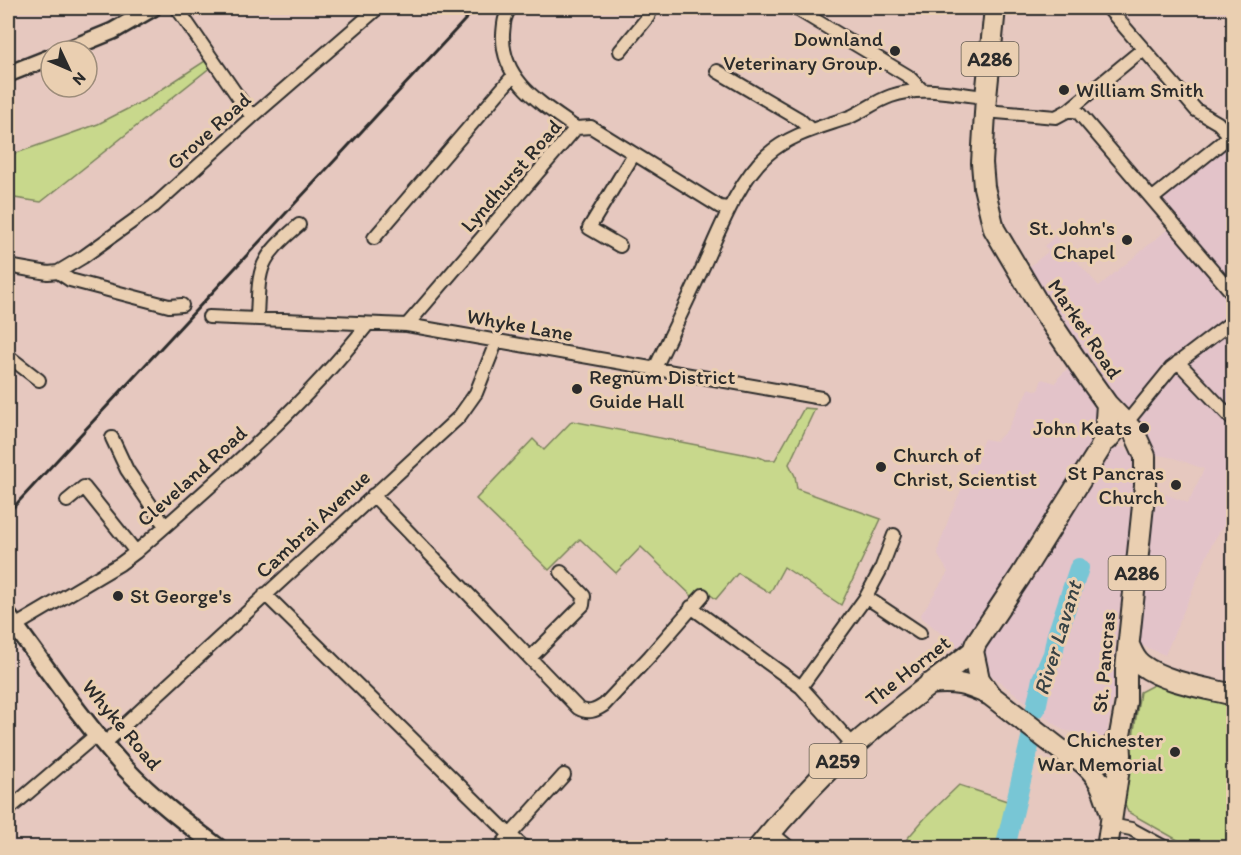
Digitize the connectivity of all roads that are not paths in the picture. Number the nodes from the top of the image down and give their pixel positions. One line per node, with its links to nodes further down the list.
1 (153, 8): 9 (street)
2 (177, 8): 19 (street)
3 (378, 8): 19 (street, Grove Road)
4 (510, 8): 15 (street)
5 (651, 8): 11 (street)
6 (795, 8): 16 (street)
7 (995, 8): 17 (main road, A286)
8 (1108, 8): 10 (street)
9 (93, 39)
10 (1143, 49): 18 (street); 22 (street)
11 (620, 51)
12 (39, 62): 14 (street)
13 (717, 70): 21 (street)
14 (8, 74)
15 (513, 76): 20 (street); 28 (street)
16 (921, 89): 17 (street); 21 (street)
17 (985, 104): 18 (street); 45 (main road, Market Road / A286)
18 (1069, 110): 25 (street)
19 (252, 117): 31 (street, Grove Road)
20 (576, 128): 24 (street, Lyndhurst Road); 38 (street, Lyndhurst Road)
21 (811, 130): 26 (street)
22 (1229, 135): 23 (street); 25 (street)
23 (1233, 151)
24 (634, 154): 26 (street, Lyndhurst Road); 29 (street)
25 (1153, 198): 32 (street)
26 (728, 208): 42 (street)
27 (300, 225): 35 (street)
28 (374, 238)
29 (620, 246)
30 (8, 266): 31 (street)
31 (58, 272): 33 (street)
32 (1233, 295)
33 (182, 305)
34 (209, 316): 35 (street, Whyke Lane)
35 (257, 319): 37 (street, Whyke Lane)
36 (1233, 320): 41 (street, The Hornet)
37 (368, 324): 38 (street, Whyke Lane); 53 (street, Cleveland Road)
38 (407, 325): 39 (street, Whyke Lane)
39 (497, 340): 42 (street, Whyke Lane); 51 (street, Cambrai Avenue)
40 (8, 356): 43 (street)
41 (1178, 362): 46 (street); 47 (street, The Hornet)
42 (655, 368): 44 (street, Whyke Lane)
43 (39, 380)
44 (821, 398)
45 (1107, 404): 47 (main road, A286); 49 (main road)
46 (1233, 421)
47 (1126, 423): 49 (street, The Hornet); 50 (main road, A286)
48 (112, 438): 53 (street)
49 (1105, 446): 50 (main road); 64 (main road, The Hornet)
50 (1141, 446): 63 (main road, St. Pancras / A286)
51 (373, 495): 57 (street, Cambrai Avenue); 65 (street)
52 (67, 501): 55 (street)
53 (165, 526): 55 (street, Cleveland Road)
54 (894, 535): 59 (street)
55 (136, 552): 61 (street, Cleveland Road)
56 (561, 572): 65 (street)
57 (265, 594): 73 (street, Cambrai Avenue); 80 (street)
58 (702, 595): 60 (street)
59 (866, 597): 62 (street); 68 (street)
60 (691, 607): 65 (street); 68 (street)
61 (11, 621): 73 (main road, Whyke Road)
62 (920, 633)
63 (1129, 645): 66 (main road); 71 (main road, St. Pancras / A286)
64 (973, 651): 67 (main road, The Hornet / A259); 69 (main road)
65 (530, 658)
66 (1166, 677): 70 (main road); 71 (main road)
67 (927, 685): 69 (main road); 74 (main road, The Hornet / A259)
68 (801, 687): 74 (street)
69 (990, 695): 75 (main road)
70 (1233, 695)
71 (1126, 702): 72 (main road, St. Pancras / A286)
72 (1120, 735): 75 (main road); 78 (main road, St. Pancras)
73 (100, 739): 77 (street, Cambrai Avenue); 81 (main road, Whyke Road)
74 (854, 746): 79 (main road, The Hornet / A259)
75 (1077, 758): 78 (main road)
76 (564, 775): 80 (street)
77 (8, 810)
78 (1112, 821): 86 (main road, St. Pancras); 87 (street)
79 (771, 832): 84 (main road, The Hornet / A259); 85 (street)
80 (508, 833): 82 (street); 83 (street)
81 (219, 848)
82 (499, 848)
83 (525, 848)
84 (758, 848)
85 (790, 848)
86 (1107, 848)
87 (1166, 848)

